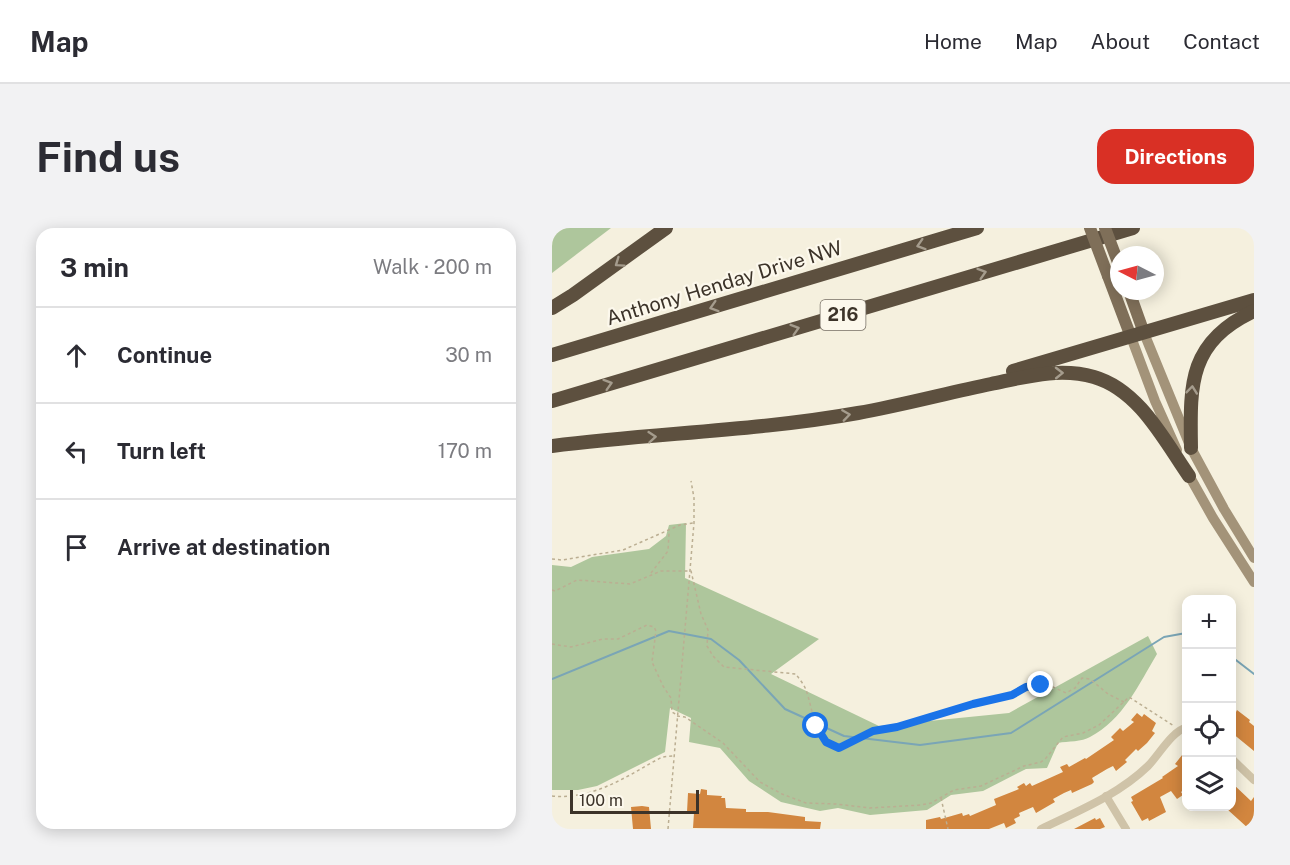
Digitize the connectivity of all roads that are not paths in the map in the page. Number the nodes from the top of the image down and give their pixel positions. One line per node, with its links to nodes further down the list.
1 (666, 228): 9 (highway, one-way to 9)
2 (977, 228): 12 (highway, Anthony Henday Drive NW / 216, one-way to 12)
3 (1090, 228): 11 (main road, bridge)
4 (1106, 228): 6 (main road, bridge)
5 (1133, 228): 14 (highway, 216, one-way to 5)
6 (1112, 246)
7 (1131, 300): 11 (main road)
8 (1254, 300): 11 (highway)
9 (552, 308)
10 (1254, 311): 16 (highway, one-way to 10)
11 (1137, 335): 13 (highway); 16 (main road); 17 (main road)
12 (552, 355)
13 (919, 399): 15 (highway, one-way to 13); 17 (highway, one-way to 17)
14 (552, 401)
15 (552, 446)
16 (1191, 448): 18 (main road)
17 (1189, 476): 19 (main road)
18 (1254, 558)
19 (1254, 582)
20 (1182, 729): 23 (street)
21 (1236, 763): 22 (street)
22 (1254, 780)
23 (1106, 796): 24 (street); 25 (street)
24 (1041, 829)
25 (1126, 829)

